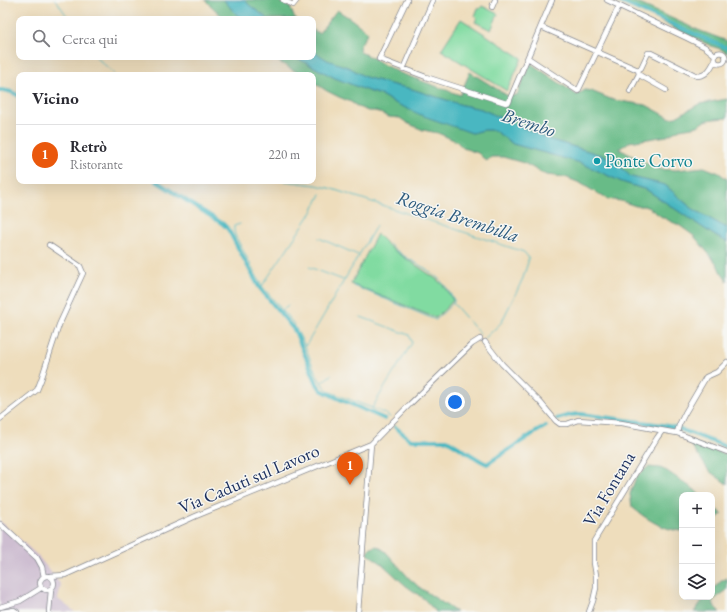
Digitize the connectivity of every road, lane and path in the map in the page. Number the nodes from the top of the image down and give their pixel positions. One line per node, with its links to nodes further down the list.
1 (283, 0): 2 (street)
2 (297, 0)
3 (406, 0): 16 (street)
4 (433, 0): 16 (street)
5 (495, 0): 9 (street)
6 (552, 0): 10 (street)
7 (607, 0): 8 (street)
8 (619, 6): 11 (street); 12 (street)
9 (492, 7)
10 (541, 27): 11 (street); 13 (street)
11 (597, 51): 13 (street); 17 (street)
12 (715, 55): 14 (street); 15 (street)
13 (528, 58): 16 (street)
14 (715, 60): 15 (street); 17 (street)
15 (726, 61)
16 (403, 69)
17 (638, 72): 18 (street); 19 (street)
18 (666, 90)
19 (630, 91)
20 (49, 245): 22 (street)
21 (727, 362): 24 (street)
22 (0, 419)
23 (662, 431): 24 (street); 25 (street); 37 (street, Via Fontana)
24 (677, 432): 26 (street)
25 (371, 444): 28 (street, Via Caduti sul Lavoro); 36 (street)
26 (727, 452)
27 (0, 524): 29 (street)
28 (50, 576): 29 (street, Via Caduti sul Lavoro); 31 (street)
29 (44, 577): 30 (street)
30 (41, 588): 31 (street); 32 (street)
31 (51, 590): 35 (street)
32 (0, 607)
33 (2, 612): 34 (street)
34 (17, 612)
35 (49, 612)
36 (358, 612)
37 (589, 612)

